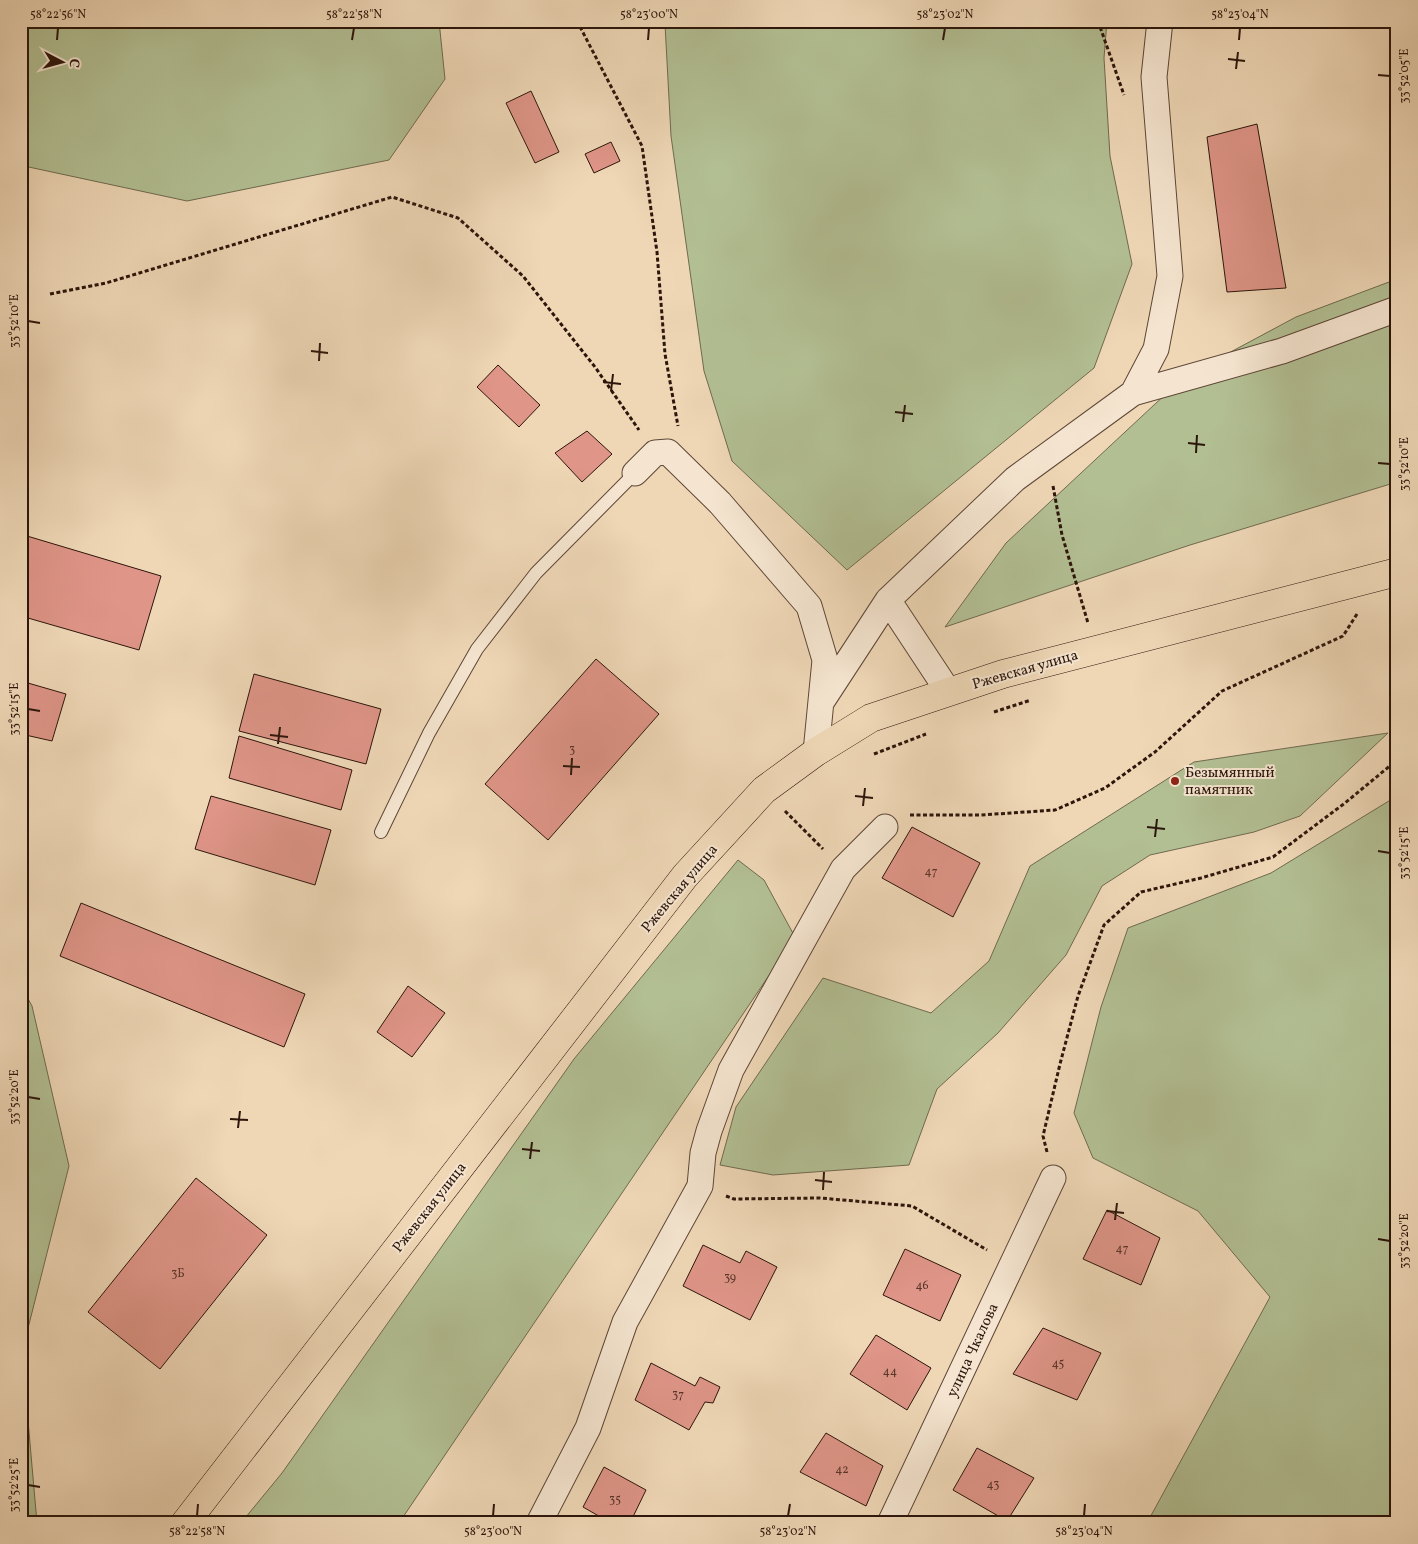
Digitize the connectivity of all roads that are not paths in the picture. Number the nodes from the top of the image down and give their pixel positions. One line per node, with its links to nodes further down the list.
1 (1160, 21): 3 (street)
2 (1397, 309): 3 (street)
3 (1133, 393): 6 (street)
4 (635, 473): 8 (street); 11 (lane)
5 (1397, 572): 7 (main road, Ржевская улица)
6 (888, 600): 7 (street); 8 (street)
7 (948, 691): 9 (main road, Ржевская улица)
8 (822, 701): 9 (street)
9 (816, 752): 13 (main road, Ржевская улица)
10 (885, 827): 14 (street)
11 (381, 832)
12 (1053, 1178): 15 (street, улица Чкалова)
13 (185, 1523)
14 (539, 1523)
15 (890, 1523)

